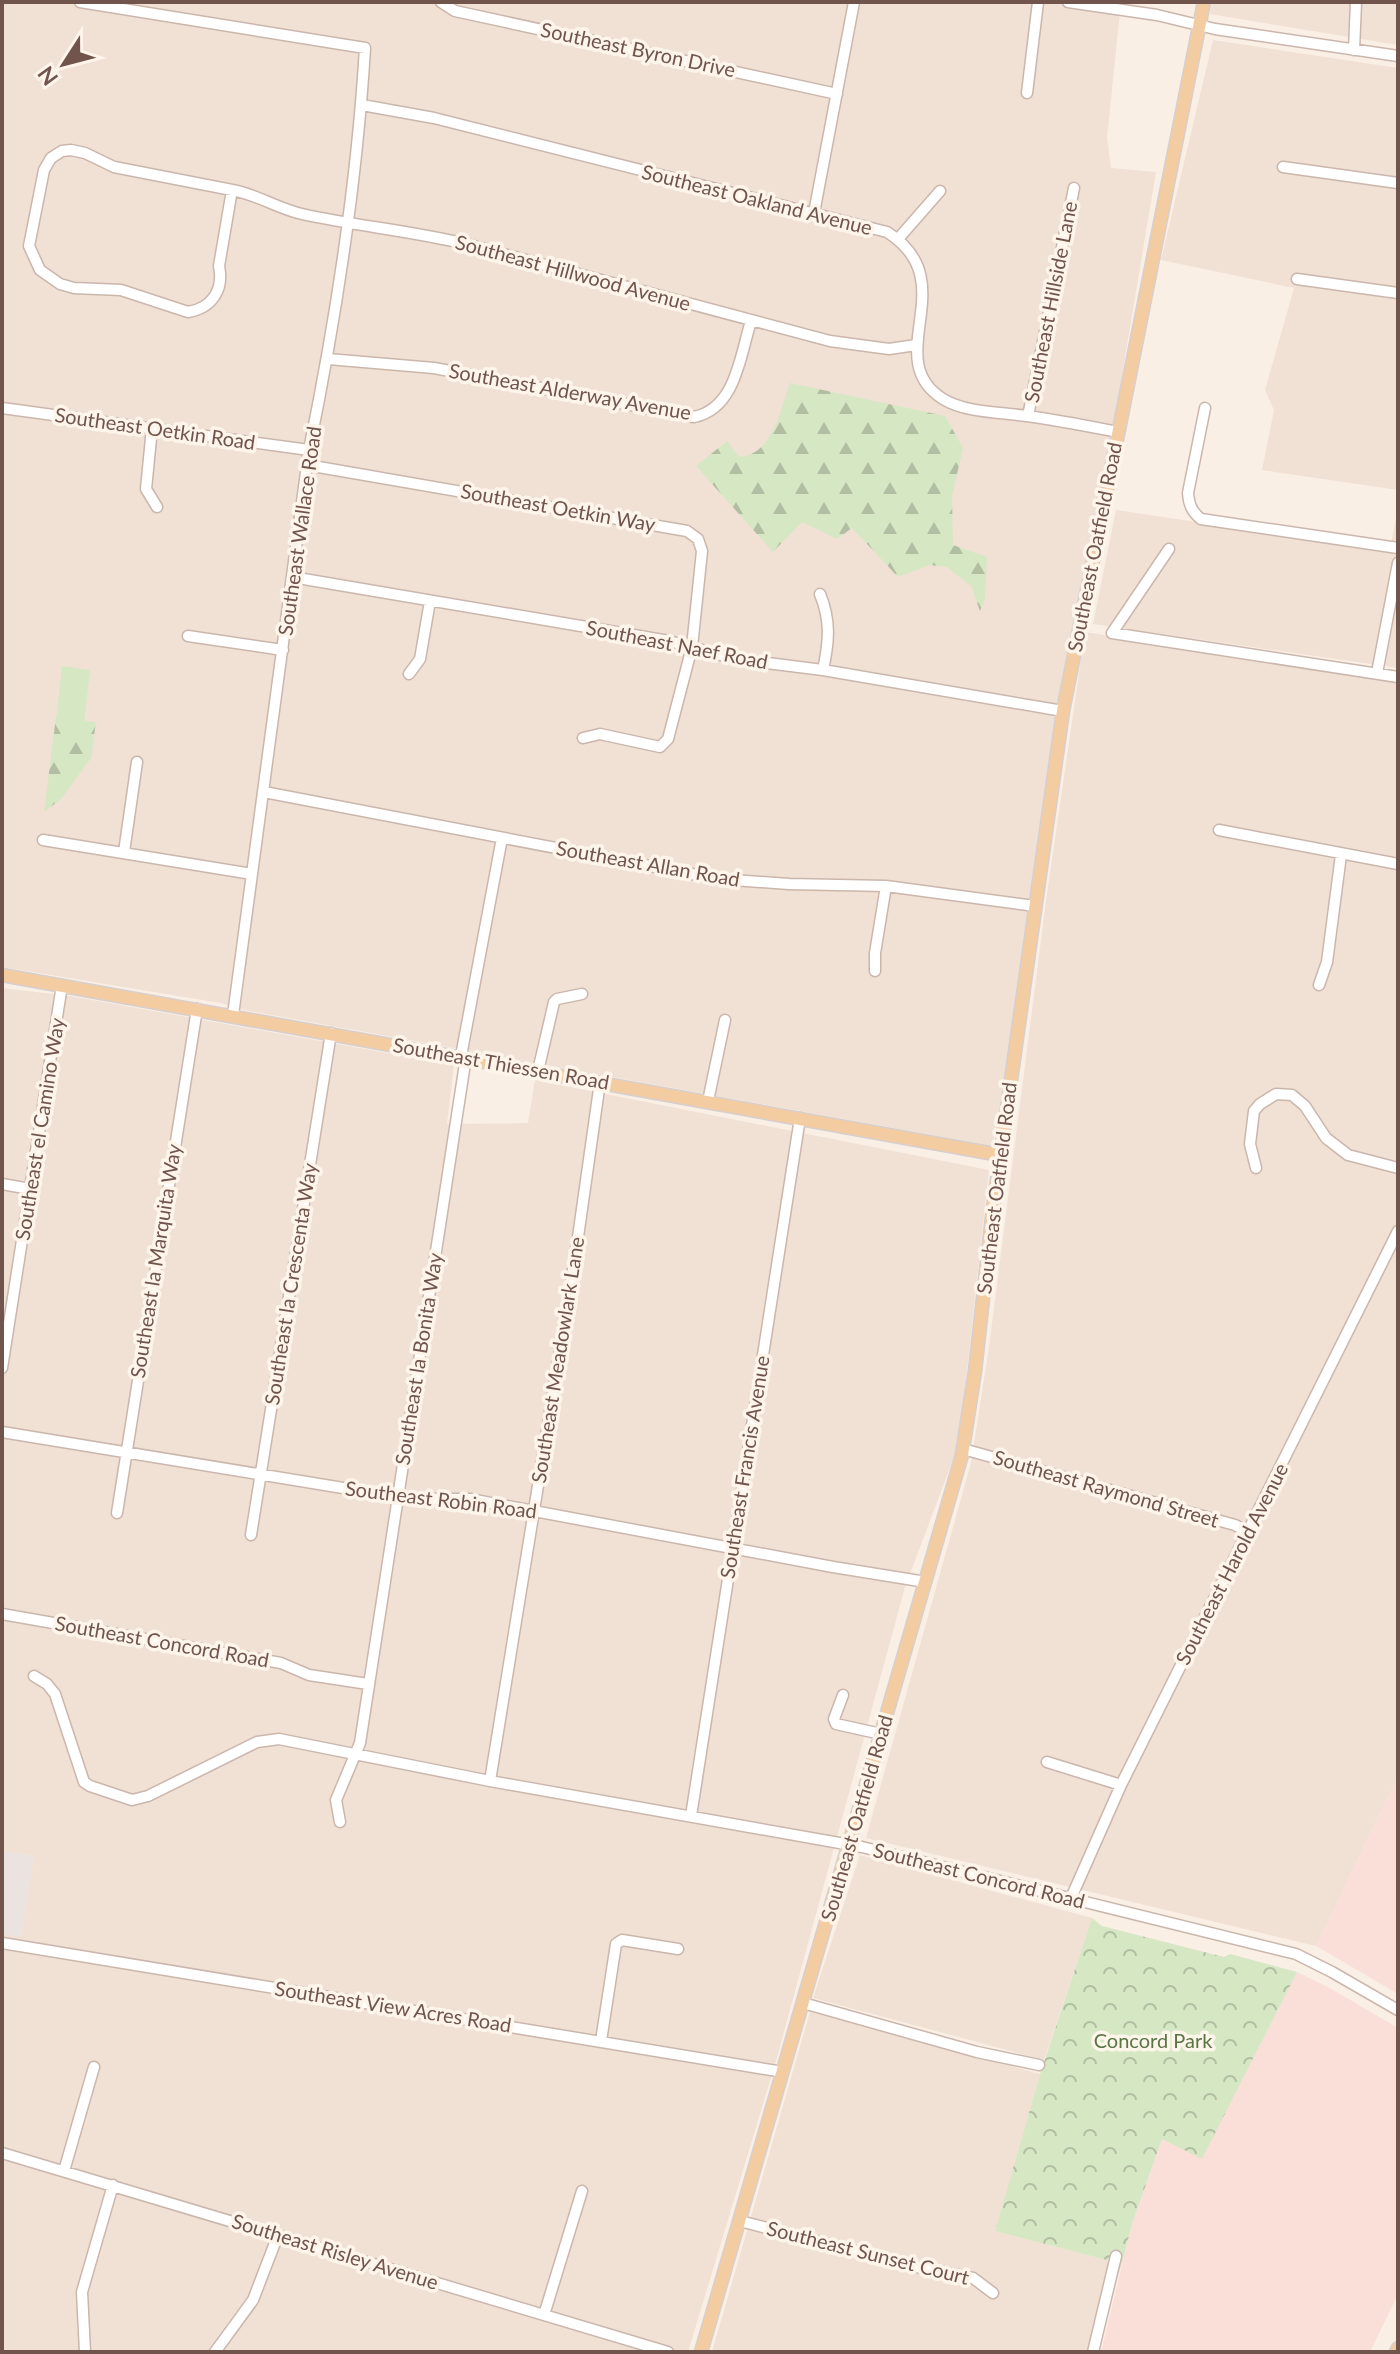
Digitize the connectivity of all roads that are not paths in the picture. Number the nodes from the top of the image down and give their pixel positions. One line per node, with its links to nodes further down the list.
1 (80, 2): 13 (street, Southeast Wallace Road)
2 (441, 2): 12 (street, Southeast Byron Drive)
3 (854, 2): 12 (street)
4 (1038, 2): 11 (street)
5 (1068, 2): 8 (street)
6 (1204, 2): 8 (main road, Southeast Oatfield Road)
7 (1356, 2): 9 (street)
8 (1199, 25): 9 (street); 31 (main road, Southeast Oatfield Road)
9 (1354, 50): 10 (street)
10 (1398, 56)
11 (1027, 93)
12 (837, 94): 19 (street)
13 (362, 105): 19 (street, Southeast Oakland Avenue); 20 (street, Southeast Wallace Road)
14 (1283, 167): 15 (street)
15 (1398, 183)
16 (1074, 188): 29 (street, Southeast Hillside Lane)
17 (232, 190): 17 (street, Southeast Hillwood Avenue); 20 (street, Southeast Hillwood Avenue)
18 (940, 191): 21 (street)
19 (814, 213): 21 (street, Southeast Oakland Avenue)
20 (346, 221): 24 (street, Southeast Hillwood Avenue); 26 (street, Southeast Wallace Road)
21 (898, 239): 25 (street, Southeast Oakland Avenue)
22 (1297, 279): 23 (street)
23 (1398, 293)
24 (751, 321): 25 (street, Southeast Hillwood Avenue); 26 (street, Southeast Alderway Avenue)
25 (916, 345): 29 (street, Southeast Oakland Avenue)
26 (328, 359): 32 (street, Southeast Wallace Road)
27 (2, 408): 30 (street, Southeast Oetkin Road)
28 (1205, 408): 35 (street)
29 (1028, 416): 31 (street, Southeast Oakland Avenue)
30 (152, 428): 32 (street, Southeast Oetkin Road); 34 (street)
31 (1118, 432): 48 (main road, Southeast Oatfield Road)
32 (309, 450): 33 (street, Southeast Wallace Road)
33 (307, 465): 38 (street, Southeast Wallace Road); 42 (street, Southeast Oetkin Way)
34 (157, 507)
35 (1398, 548)
36 (1169, 549): 45 (street)
37 (1398, 563): 45 (street)
38 (292, 577): 40 (street, Southeast Naef Road); 43 (street, Southeast Wallace Road)
39 (820, 594): 44 (street)
40 (430, 601): 42 (street, Southeast Naef Road); 46 (street)
41 (188, 636): 43 (street)
42 (692, 647): 44 (street, Southeast Naef Road); 49 (street, Southeast Oetkin Way)
43 (283, 650): 51 (street, Southeast Wallace Road)
44 (823, 670): 48 (street, Southeast Naef Road)
45 (1377, 673): 47 (street)
46 (409, 674)
47 (1398, 677)
48 (1063, 711): 60 (main road, Southeast Oatfield Road)
49 (583, 738)
50 (137, 762): 55 (street)
51 (264, 792): 53 (street, Southeast Allan Road); 58 (street, Southeast Wallace Road)
52 (1219, 830): 56 (street)
53 (502, 838): 59 (street, Southeast Allan Road); 70 (street, Southeast la Bonita Way)
54 (43, 840): 55 (street)
55 (124, 852): 58 (street)
56 (1341, 855): 57 (street); 64 (street)
57 (1398, 864)
58 (252, 874): 67 (street, Southeast Wallace Road)
59 (886, 886): 60 (street, Southeast Allan Road); 61 (street)
60 (1035, 906): 75 (main road, Southeast Oatfield Road)
61 (875, 971)
62 (2, 975): 63 (main road, Southeast Thiessen Road)
63 (62, 985): 66 (main road, Southeast Thiessen Road); 79 (street, Southeast el Camino Way)
64 (1319, 985)
65 (582, 994): 71 (street)
66 (197, 1009): 67 (main road, Southeast Thiessen Road); 84 (street, Southeast la Marquita Way)
67 (233, 1015): 69 (main road, Southeast Thiessen Road)
68 (725, 1020): 73 (street)
69 (331, 1033): 70 (main road, Southeast Thiessen Road); 85 (street, Southeast la Crescenta Way)
70 (463, 1057): 71 (main road, Southeast Thiessen Road); 86 (street, Southeast la Bonita Way)
71 (538, 1071): 72 (main road, Southeast Thiessen Road)
72 (600, 1082): 73 (main road, Southeast Thiessen Road); 87 (street, Southeast Meadowlark Lane)
73 (708, 1101): 74 (main road, Southeast Thiessen Road)
74 (800, 1118): 75 (main road, Southeast Thiessen Road); 91 (street, Southeast Francis Avenue)
75 (1000, 1155): 83 (main road, Southeast Oatfield Road)
76 (1256, 1168): 77 (street)
77 (1398, 1168)
78 (2, 1184): 79 (street)
79 (30, 1189): 81 (street, Southeast el Camino Way)
80 (1398, 1231): 89 (street, Southeast Harold Avenue)
81 (2, 1368)
82 (2, 1432): 84 (street, Southeast Robin Road)
83 (963, 1449): 89 (street, Southeast Raymond Street); 92 (main road, Southeast Oatfield Road)
84 (125, 1454): 85 (street, Southeast Robin Road); 88 (street, Southeast la Marquita Way)
85 (261, 1475): 86 (street, Southeast Robin Road); 90 (street, Southeast la Crescenta Way)
86 (397, 1497): 87 (street, Southeast Robin Road); 95 (street, Southeast la Bonita Way)
87 (535, 1511): 91 (street, Southeast Robin Road); 100 (street, Southeast Meadowlark Lane)
88 (117, 1513)
89 (1248, 1532): 101 (street, Southeast Harold Avenue)
90 (251, 1535)
91 (732, 1546): 92 (street, Southeast Robin Road); 102 (street, Southeast Francis Avenue)
92 (926, 1582): 97 (main road, Southeast Oatfield Road)
93 (2, 1613): 95 (street, Southeast Concord Road)
94 (34, 1676): 98 (street, Southeast Concord Road)
95 (368, 1684): 98 (street, Southeast la Bonita Way)
96 (843, 1695): 97 (street)
97 (881, 1734): 104 (main road, Southeast Oatfield Road)
98 (356, 1754): 100 (street, Southeast Concord Road); 103 (street, Southeast la Bonita Way)
99 (1047, 1762): 101 (street)
100 (490, 1781): 102 (street, Southeast Concord Road)
101 (1121, 1785): 105 (street, Southeast Harold Avenue)
102 (691, 1816): 104 (street, Southeast Concord Road)
103 (340, 1822)
104 (850, 1844): 105 (street, Southeast Concord Road); 108 (main road, Southeast Oatfield Road)
105 (1071, 1898): 109 (street, Southeast Concord Road)
106 (2, 1943): 110 (street, Southeast View Acres Road)
107 (678, 1949): 110 (street)
108 (803, 2003): 111 (street); 113 (main road, Southeast Oatfield Road)
109 (1398, 2010)
110 (601, 2041): 113 (street, Southeast View Acres Road)
111 (1039, 2065)
112 (94, 2067): 115 (street)
113 (783, 2072): 118 (main road, Southeast Oatfield Road)
114 (2, 2153): 115 (street, Southeast Risley Avenue)
115 (64, 2171): 116 (street, Southeast Risley Avenue)
116 (113, 2185): 119 (street, Southeast Risley Avenue); 123 (street)
117 (582, 2191): 122 (street)
118 (740, 2221): 121 (street, Southeast Sunset Court); 126 (main road, Southeast Oatfield Road)
119 (278, 2235): 122 (street, Southeast Risley Avenue); 124 (street)
120 (1116, 2256): 127 (street)
121 (993, 2293)
122 (544, 2315): 125 (street, Southeast Risley Avenue)
123 (85, 2352)
124 (215, 2352)
125 (668, 2352)
126 (701, 2352)
127 (1093, 2352)

